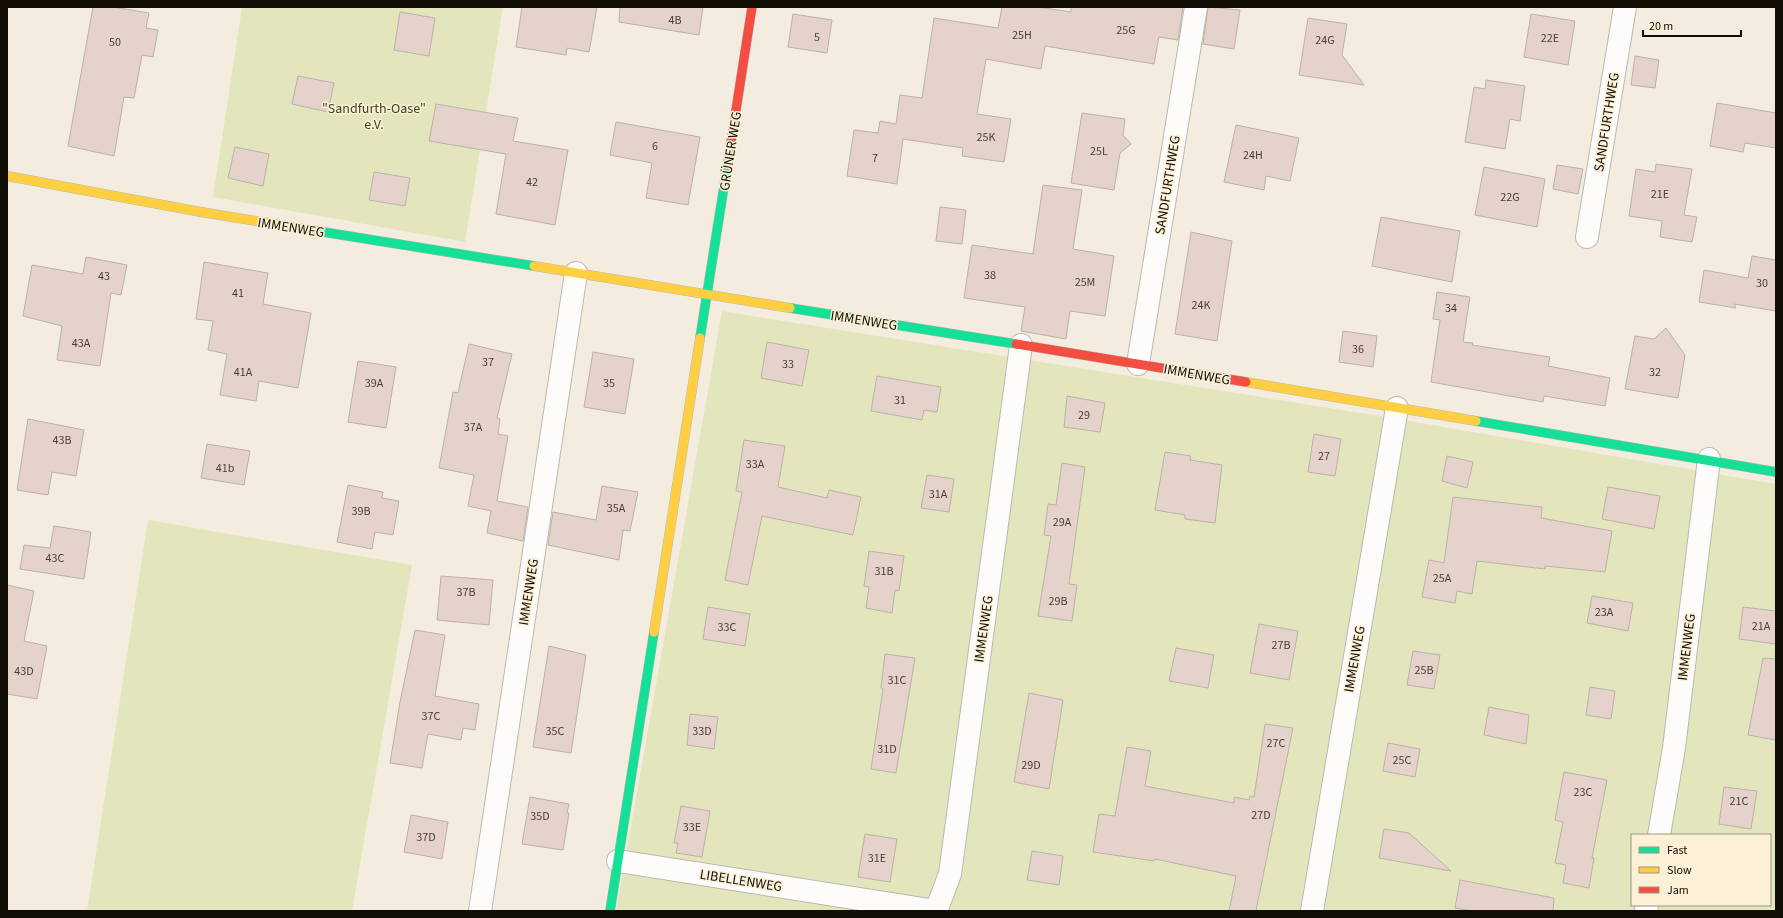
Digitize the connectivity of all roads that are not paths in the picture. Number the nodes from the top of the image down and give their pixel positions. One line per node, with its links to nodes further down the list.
1 (752, 7): 7 (street, GRÜNER WEG)
2 (1196, 7): 9 (street, SANDFURTHWEG)
3 (1625, 7): 5 (street, SANDFURTHWEG)
4 (7, 176): 6 (street, IMMENWEG)
5 (1587, 237)
6 (576, 273): 7 (street, IMMENWEG); 16 (street, IMMENWEG)
7 (707, 294): 8 (street, IMMENWEG); 14 (street)
8 (1021, 345): 9 (street, IMMENWEG); 18 (street, IMMENWEG)
9 (1138, 364): 10 (street, IMMENWEG)
10 (1397, 408): 11 (street, IMMENWEG); 19 (street, IMMENWEG)
11 (1709, 459): 12 (street, IMMENWEG); 13 (street, IMMENWEG)
12 (1776, 472)
13 (1659, 834)
14 (618, 861): 15 (street, LIBELLENWEG); 17 (street)
15 (914, 909): 18 (street, LIBELLENWEG)
16 (480, 911)
17 (610, 911)
18 (936, 911)
19 (1312, 911)

